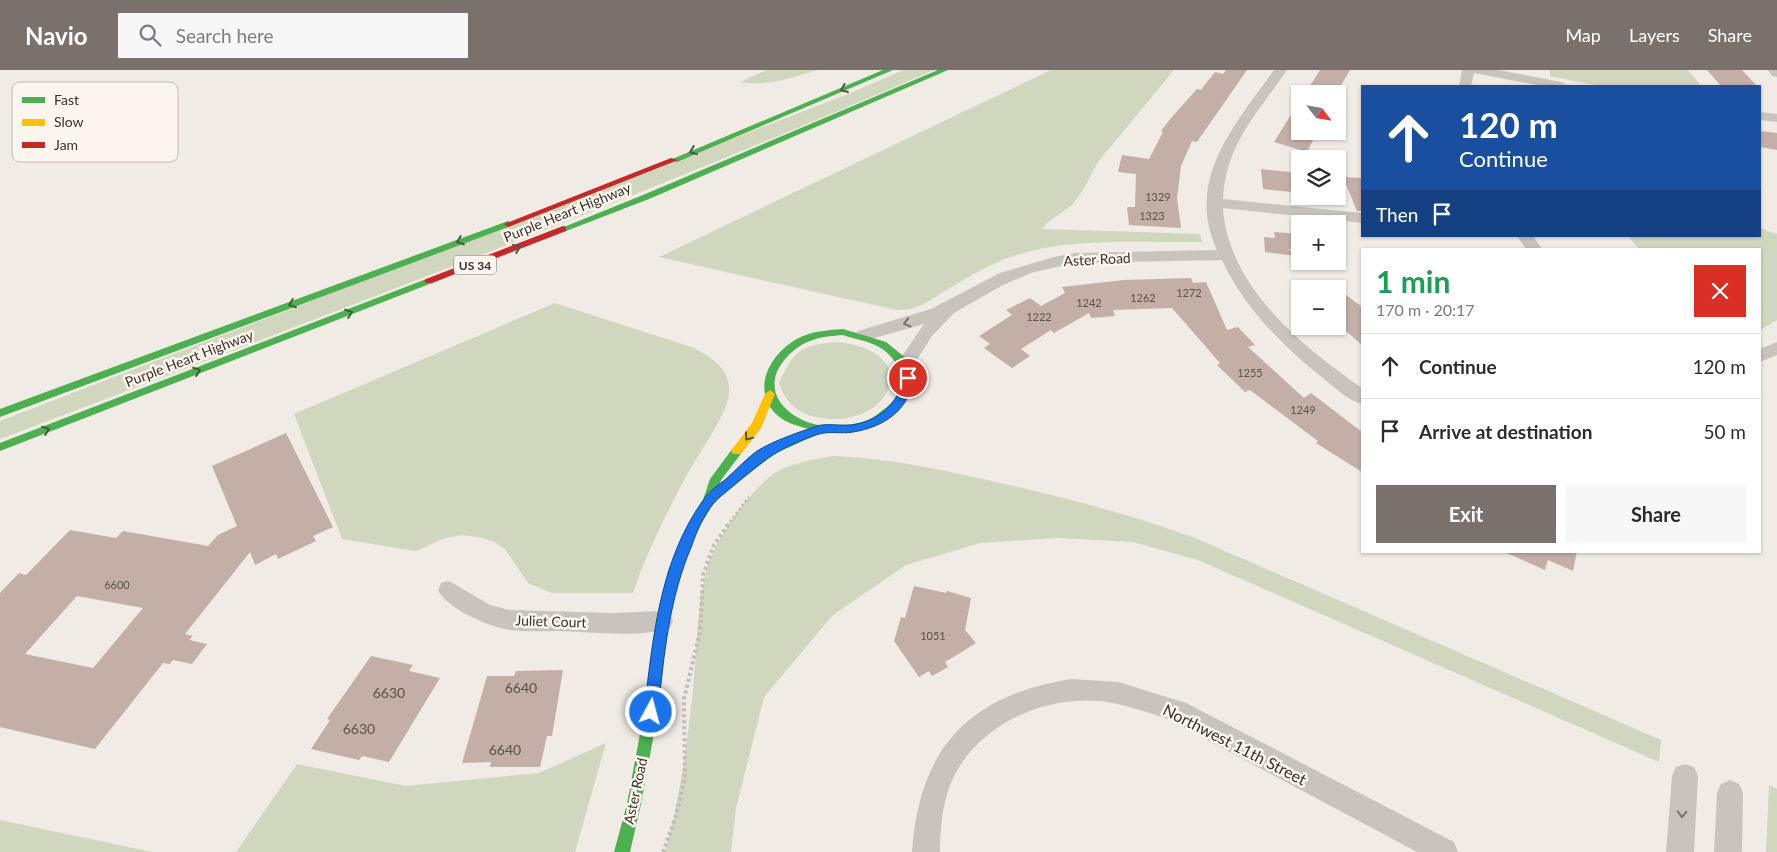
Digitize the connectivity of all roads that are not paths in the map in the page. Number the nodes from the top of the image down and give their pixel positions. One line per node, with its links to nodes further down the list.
1 (889, 70): 24 (main road, Purple Heart Highway / US 34, one-way to 24)
2 (944, 70): 26 (main road, Purple Heart Highway / US 34, one-way to 2)
3 (1282, 70): 12 (street)
4 (1468, 70): 8 (street)
5 (1478, 70): 9 (street)
6 (1774, 70): 7 (street)
7 (1777, 73)
8 (1465, 85)
9 (1556, 85)
10 (1761, 116): 11 (street)
11 (1777, 118)
12 (1214, 203): 13 (street); 16 (street)
13 (1361, 218)
14 (1526, 237): 15 (street)
15 (1533, 248)
16 (1226, 255): 17 (street, Aster Road); 23 (street)
17 (949, 308): 18 (street, Aster Road, one-way to 18); 21 (street, Aster Road)
18 (864, 335): 21 (main road); 22 (main road)
19 (1777, 348): 20 (street)
20 (1761, 356)
21 (905, 364): 25 (main road)
22 (770, 394): 25 (main road); 27 (main road, Aster Road, one-way to 27)
23 (1361, 396)
24 (0, 413)
25 (820, 429): 27 (main road, Aster Road)
26 (0, 447)
27 (709, 501): 29 (main road, Aster Road)
28 (449, 590): 29 (street, Juliet Court)
29 (662, 621): 32 (main road, Aster Road)
30 (1684, 776): 35 (street, one-way to 35)
31 (1730, 793): 36 (street)
32 (622, 852)
33 (926, 852): 34 (street, Northwest 11th Street)
34 (1444, 852)
35 (1680, 852)
36 (1728, 852)

